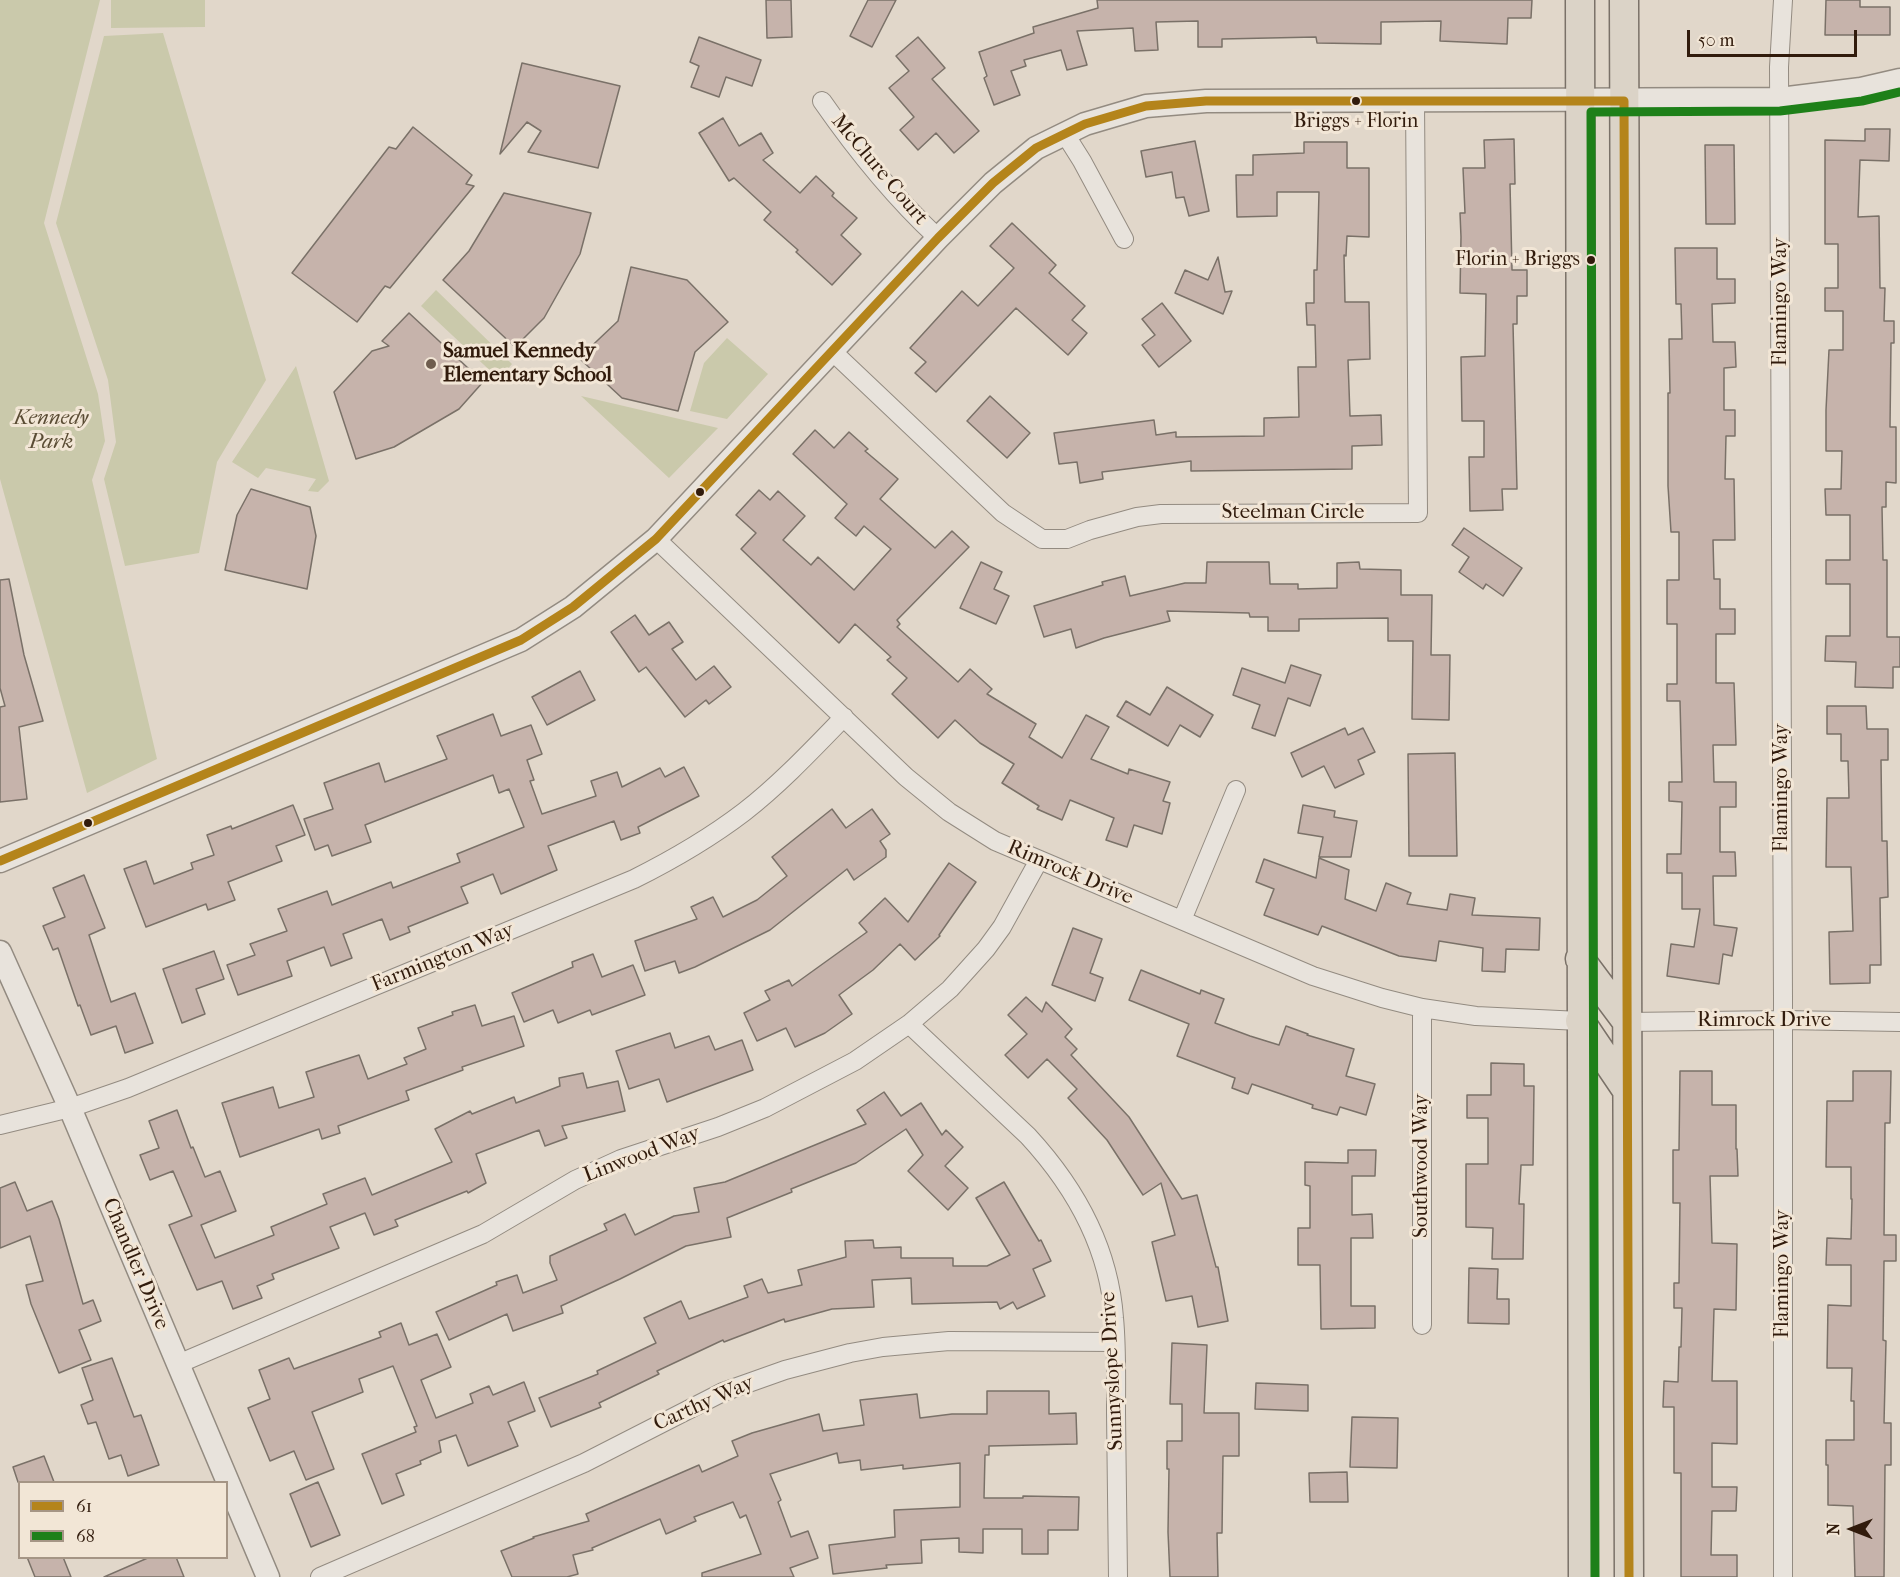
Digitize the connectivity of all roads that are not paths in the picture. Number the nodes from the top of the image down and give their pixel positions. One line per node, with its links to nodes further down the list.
1 (1580, 0): 7 (main road)
2 (1624, 0): 9 (main road)
3 (1783, 0): 5 (street, Flamingo Way)
4 (1900, 80): 5 (street)
5 (1780, 99): 9 (street); 23 (street, Flamingo Way)
6 (1415, 100): 7 (street); 10 (street); 13 (street, Steelman Circle)
7 (1579, 100): 9 (street); 21 (main road)
8 (822, 101): 11 (street, McClure Court)
9 (1624, 101): 25 (main road)
10 (1065, 134): 11 (street); 12 (street)
11 (938, 238): 13 (street)
12 (1124, 239)
13 (832, 351): 14 (street)
14 (656, 538): 15 (street, Rimrock Drive); 18 (street)
15 (844, 717): 17 (street, Rimrock Drive); 29 (street, Farmington Way)
16 (1236, 790): 19 (street)
17 (1039, 860): 19 (street, Rimrock Drive); 27 (street, Linwood Way)
18 (0, 861)
19 (1182, 920): 22 (street, Rimrock Drive)
20 (0, 952): 29 (street, Chandler Drive)
21 (1580, 959): 24 (main road); 25 (main road)
22 (1422, 1008): 24 (street, Rimrock Drive); 31 (street, Southwood Way)
23 (1783, 1020): 25 (street, Rimrock Drive); 26 (street, Rimrock Drive); 41 (street, Flamingo Way)
24 (1580, 1021): 28 (main road); 39 (main road)
25 (1627, 1022): 28 (main road)
26 (1900, 1022)
27 (909, 1024): 32 (street, Sunnyslope Drive); 33 (street, Linwood Way)
28 (1626, 1089): 40 (main road)
29 (70, 1108): 30 (street, Farmington Way); 33 (street, Chandler Drive)
30 (0, 1125)
31 (1422, 1325)
32 (1115, 1342): 37 (street, Carthy Way); 38 (street, Sunnyslope Drive)
33 (178, 1364): 34 (street, Chandler Drive)
34 (227, 1481)
35 (228, 1484): 36 (street, Chandler Drive)
36 (267, 1577)
37 (320, 1577)
38 (1118, 1577)
39 (1583, 1577)
40 (1629, 1577)
41 (1783, 1577)

